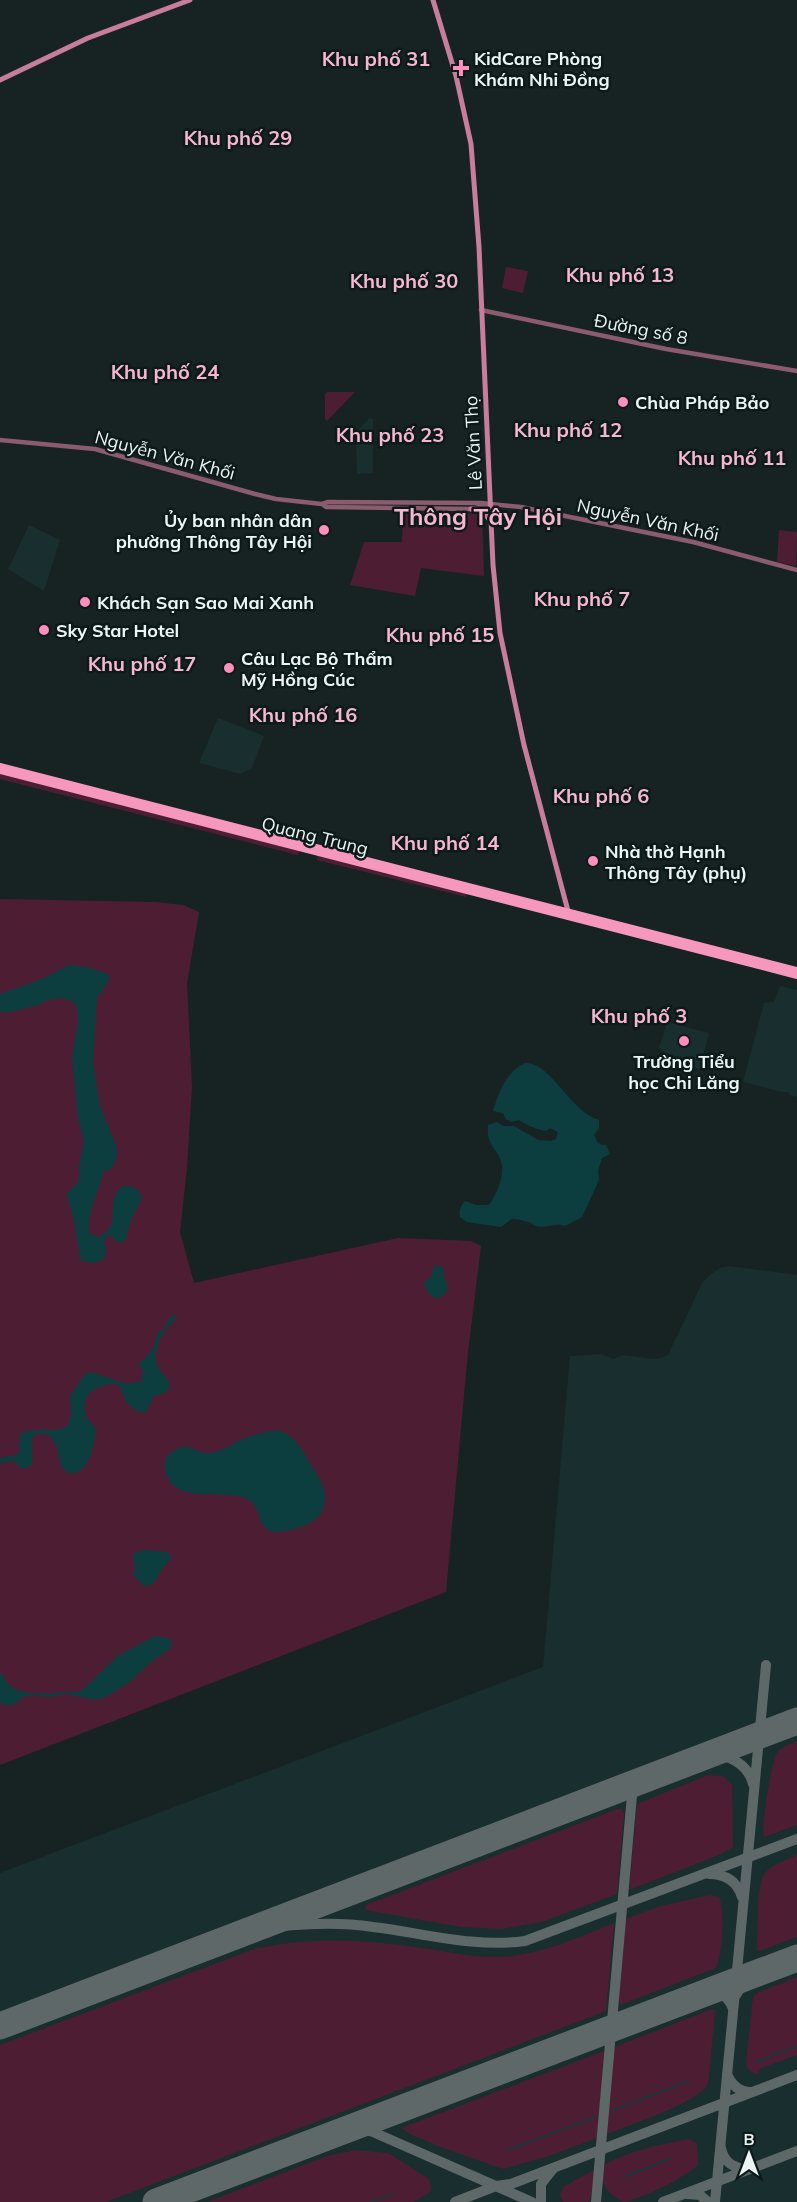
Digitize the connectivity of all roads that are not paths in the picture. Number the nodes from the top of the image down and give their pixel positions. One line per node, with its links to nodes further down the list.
1 (190, 0): 3 (main road)
2 (433, 0): 4 (main road, Lê Văn Thọ)
3 (0, 80)
4 (481, 310): 5 (street, Đường số 8); 8 (main road, Lê Văn Thọ)
5 (797, 371)
6 (0, 440): 7 (street, Nguyễn Văn Khối)
7 (322, 504): 8 (street, Nguyễn Văn Khối); 9 (street, Nguyễn Văn Khối)
8 (491, 505): 9 (street, Nguyễn Văn Khối); 10 (main road, Lê Văn Thọ); 11 (street, Nguyễn Văn Khối)
9 (471, 509): 10 (main road)
10 (491, 521): 15 (main road, Lê Văn Thọ)
11 (797, 570)
12 (0, 766): 14 (main road, Quang Trung)
13 (0, 771): 14 (main road, Quang Trung)
14 (307, 847): 15 (main road, Quang Trung)
15 (568, 914): 16 (main road, Quang Trung)
16 (712, 950): 17 (main road, Quang Trung); 18 (main road, Quang Trung)
17 (797, 970)
18 (797, 975)

